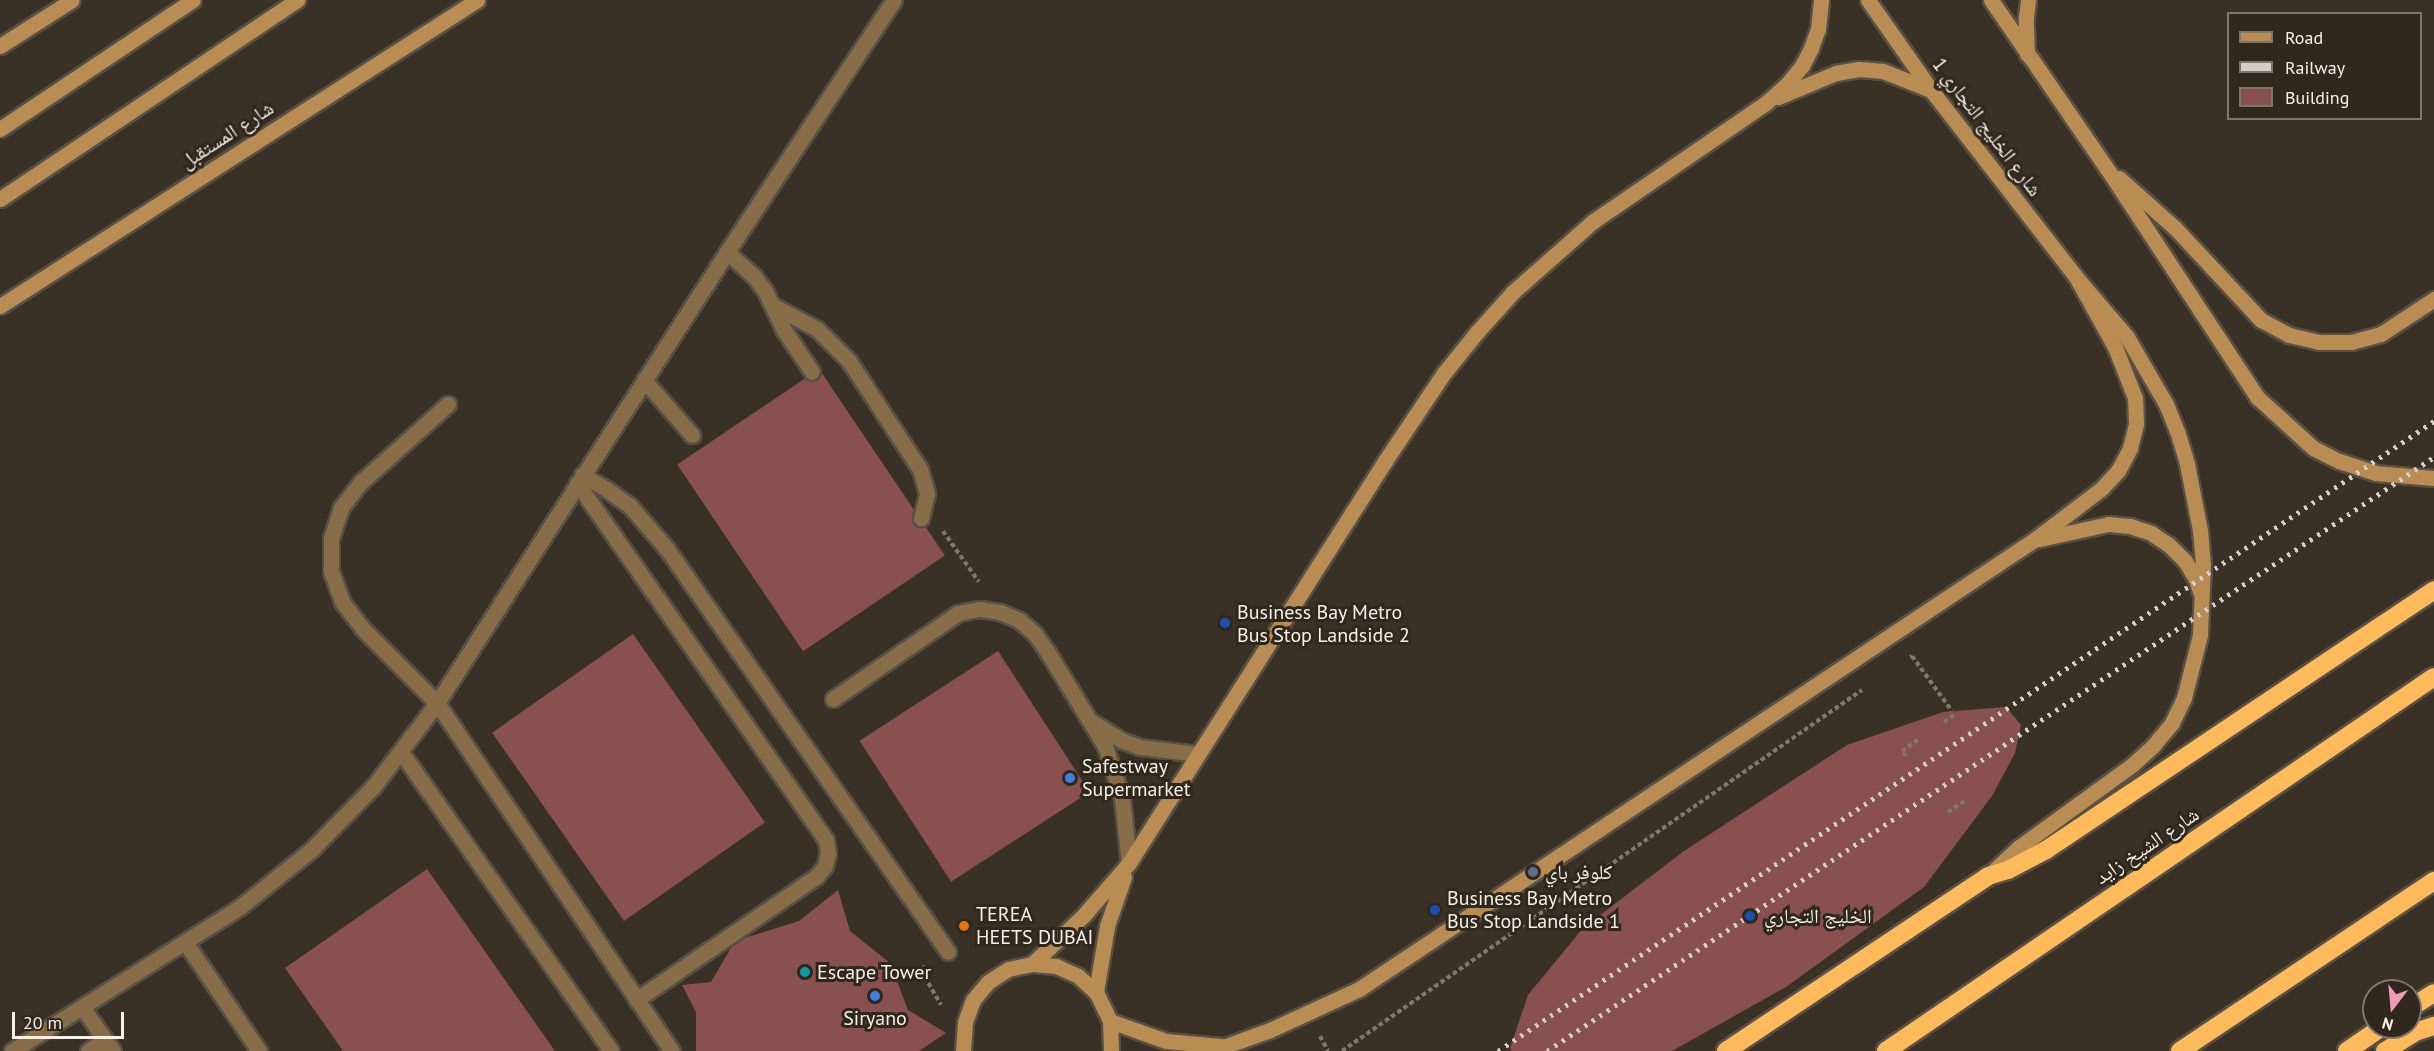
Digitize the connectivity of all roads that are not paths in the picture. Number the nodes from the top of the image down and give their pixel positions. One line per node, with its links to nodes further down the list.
1 (72, 0): 10 (street)
2 (192, 0): 14 (street)
3 (297, 0): 16 (street)
4 (477, 0): 20 (street, شارع المستقبل)
5 (894, 0): 17 (street)
6 (1821, 0): 13 (street)
7 (1868, 0): 12 (street, شارع الخليج التجاري 1)
8 (1991, 0): 11 (street)
9 (2028, 0): 11 (street)
10 (0, 46)
11 (2027, 54): 15 (street)
12 (1931, 90): 13 (street); 18 (street, شارع الخليج التجاري 1)
13 (1767, 102): 37 (street)
14 (0, 129)
15 (2108, 170): 19 (street); 26 (street)
16 (0, 199)
17 (726, 252): 21 (street); 23 (street)
18 (2076, 278): 29 (street); 31 (street)
19 (2434, 299)
20 (0, 306)
21 (774, 306): 22 (street); 28 (street)
22 (812, 372)
23 (644, 380): 25 (street); 27 (street)
24 (448, 404): 34 (street)
25 (692, 435)
26 (2434, 478)
27 (579, 479): 34 (street); 42 (street); 45 (street)
28 (924, 512)
29 (2034, 540): 31 (street); 52 (street)
30 (2434, 590): 39 (highway)
31 (2203, 600): 39 (street)
32 (2434, 677): 60 (highway, شارع الشيخ زايد)
33 (833, 699): 35 (street)
34 (437, 703): 36 (street); 45 (street)
35 (1091, 721): 37 (street); 38 (street)
36 (401, 752): 41 (street); 56 (street)
37 (1198, 754): 38 (street)
38 (1129, 863): 43 (street); 44 (street)
39 (1988, 876): 59 (highway)
40 (2434, 881): 61 (highway)
41 (185, 942): 46 (street); 55 (street)
42 (946, 948)
43 (1032, 964): 44 (street); 51 (street)
44 (1096, 992): 47 (street)
45 (636, 1000): 57 (street)
46 (82, 1007): 50 (street); 53 (street)
47 (1110, 1021): 52 (street); 58 (street)
48 (2434, 1026): 63 (highway)
49 (2364, 1039): 62 (highway)
50 (109, 1045): 54 (street)
51 (964, 1049)
52 (1218, 1049)
53 (12, 1051)
54 (88, 1051)
55 (259, 1051)
56 (611, 1051)
57 (672, 1051)
58 (1110, 1051)
59 (1726, 1051)
60 (1886, 1051)
61 (2180, 1051)
62 (2347, 1051)
63 (2385, 1051)

